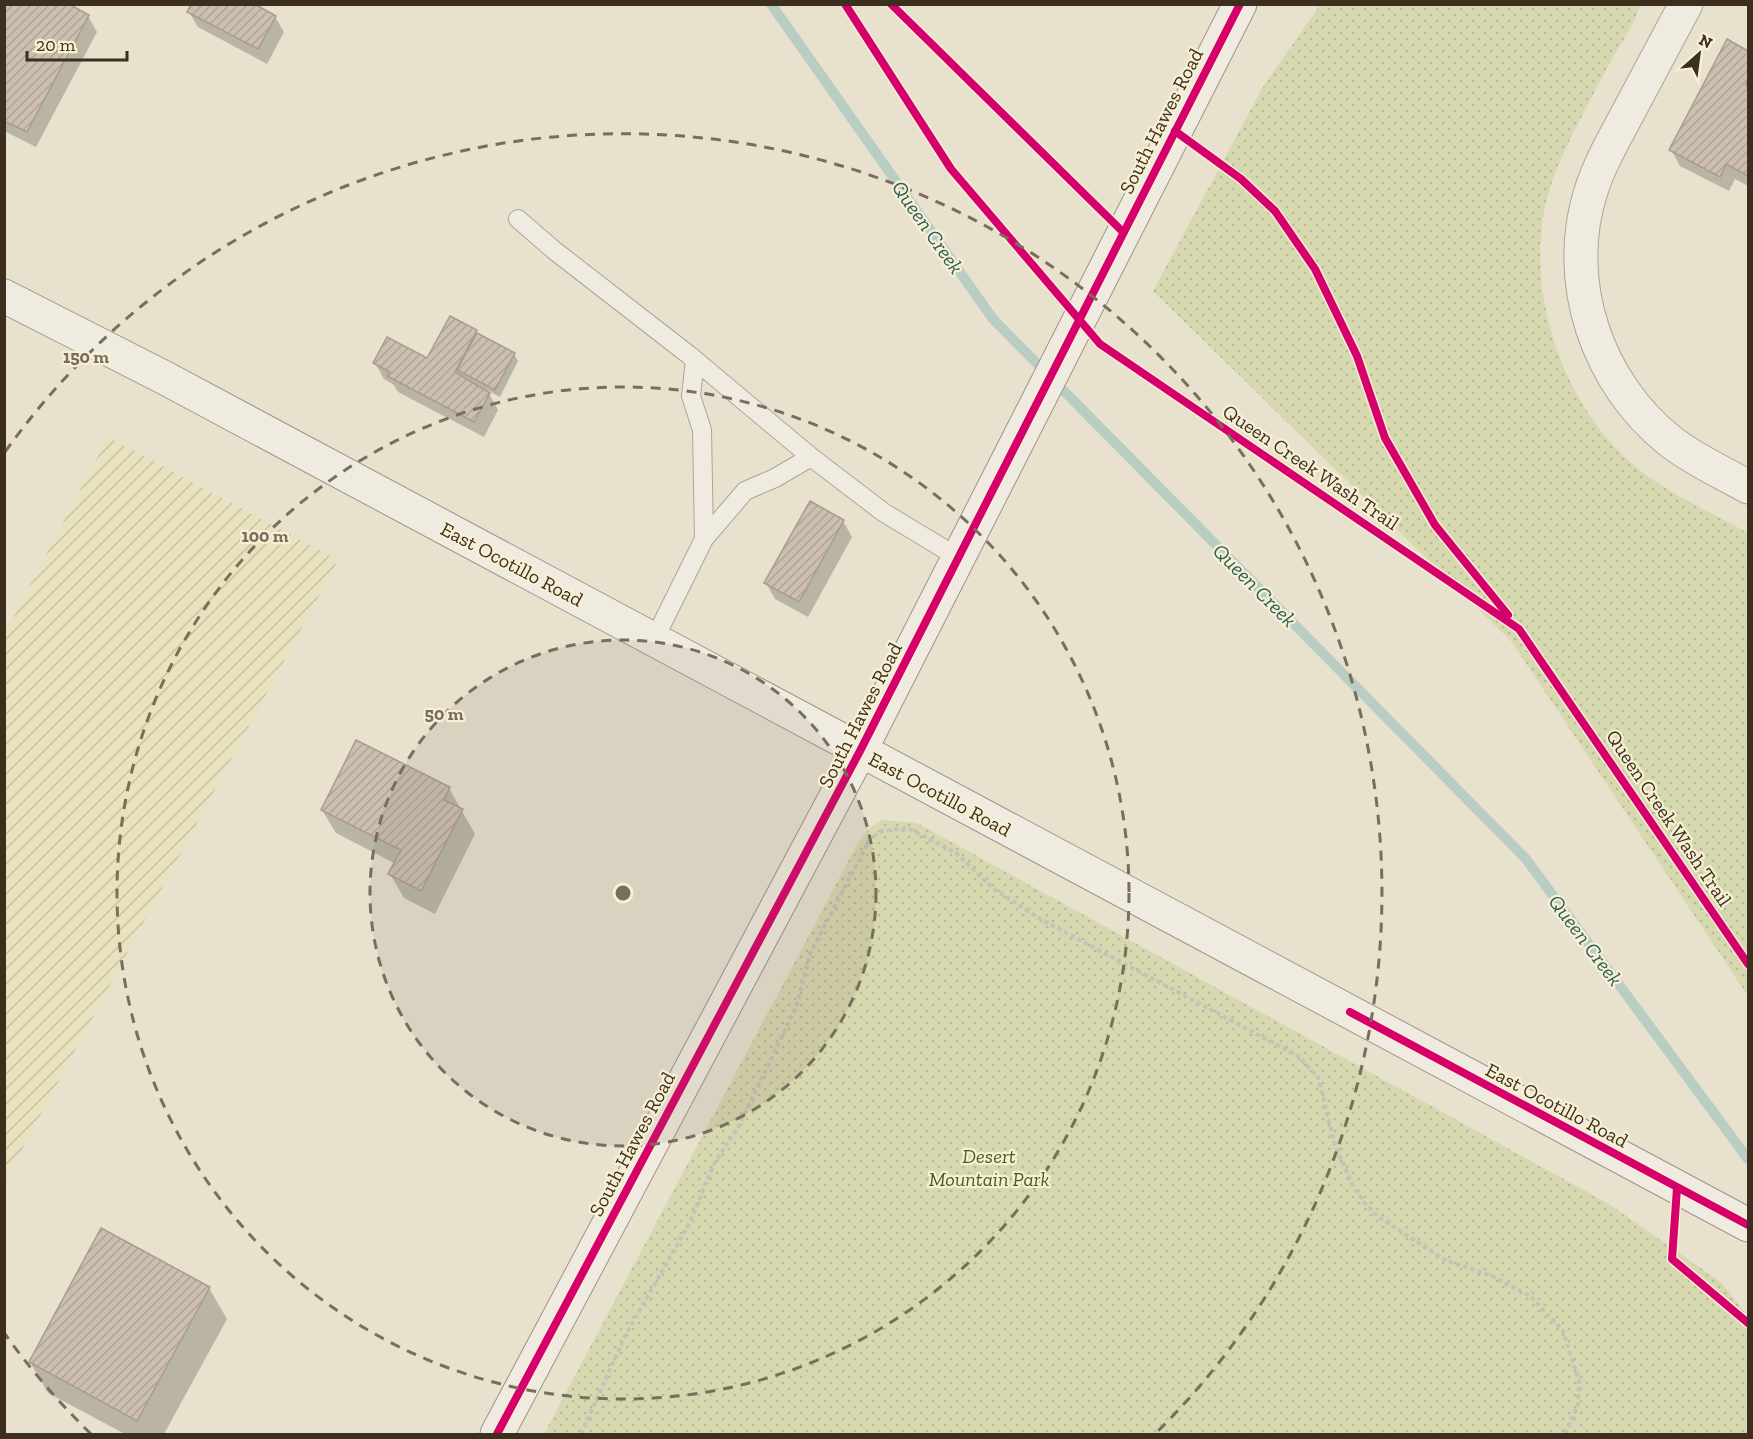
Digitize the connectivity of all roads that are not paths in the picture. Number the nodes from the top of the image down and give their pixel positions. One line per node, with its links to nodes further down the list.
1 (1240, 4): 9 (main road, South Hawes Road)
2 (1686, 4): 7 (main road)
3 (518, 219): 5 (lane)
4 (4, 296): 10 (main road, East Ocotillo Road)
5 (695, 360): 6 (lane); 8 (lane)
6 (812, 457): 8 (lane); 9 (lane)
7 (1749, 487)
8 (704, 538): 10 (lane)
9 (959, 558): 11 (main road, South Hawes Road)
10 (654, 640): 11 (main road, East Ocotillo Road)
11 (860, 751): 12 (main road, East Ocotillo Road); 13 (main road, South Hawes Road)
12 (1749, 1225)
13 (497, 1434)

